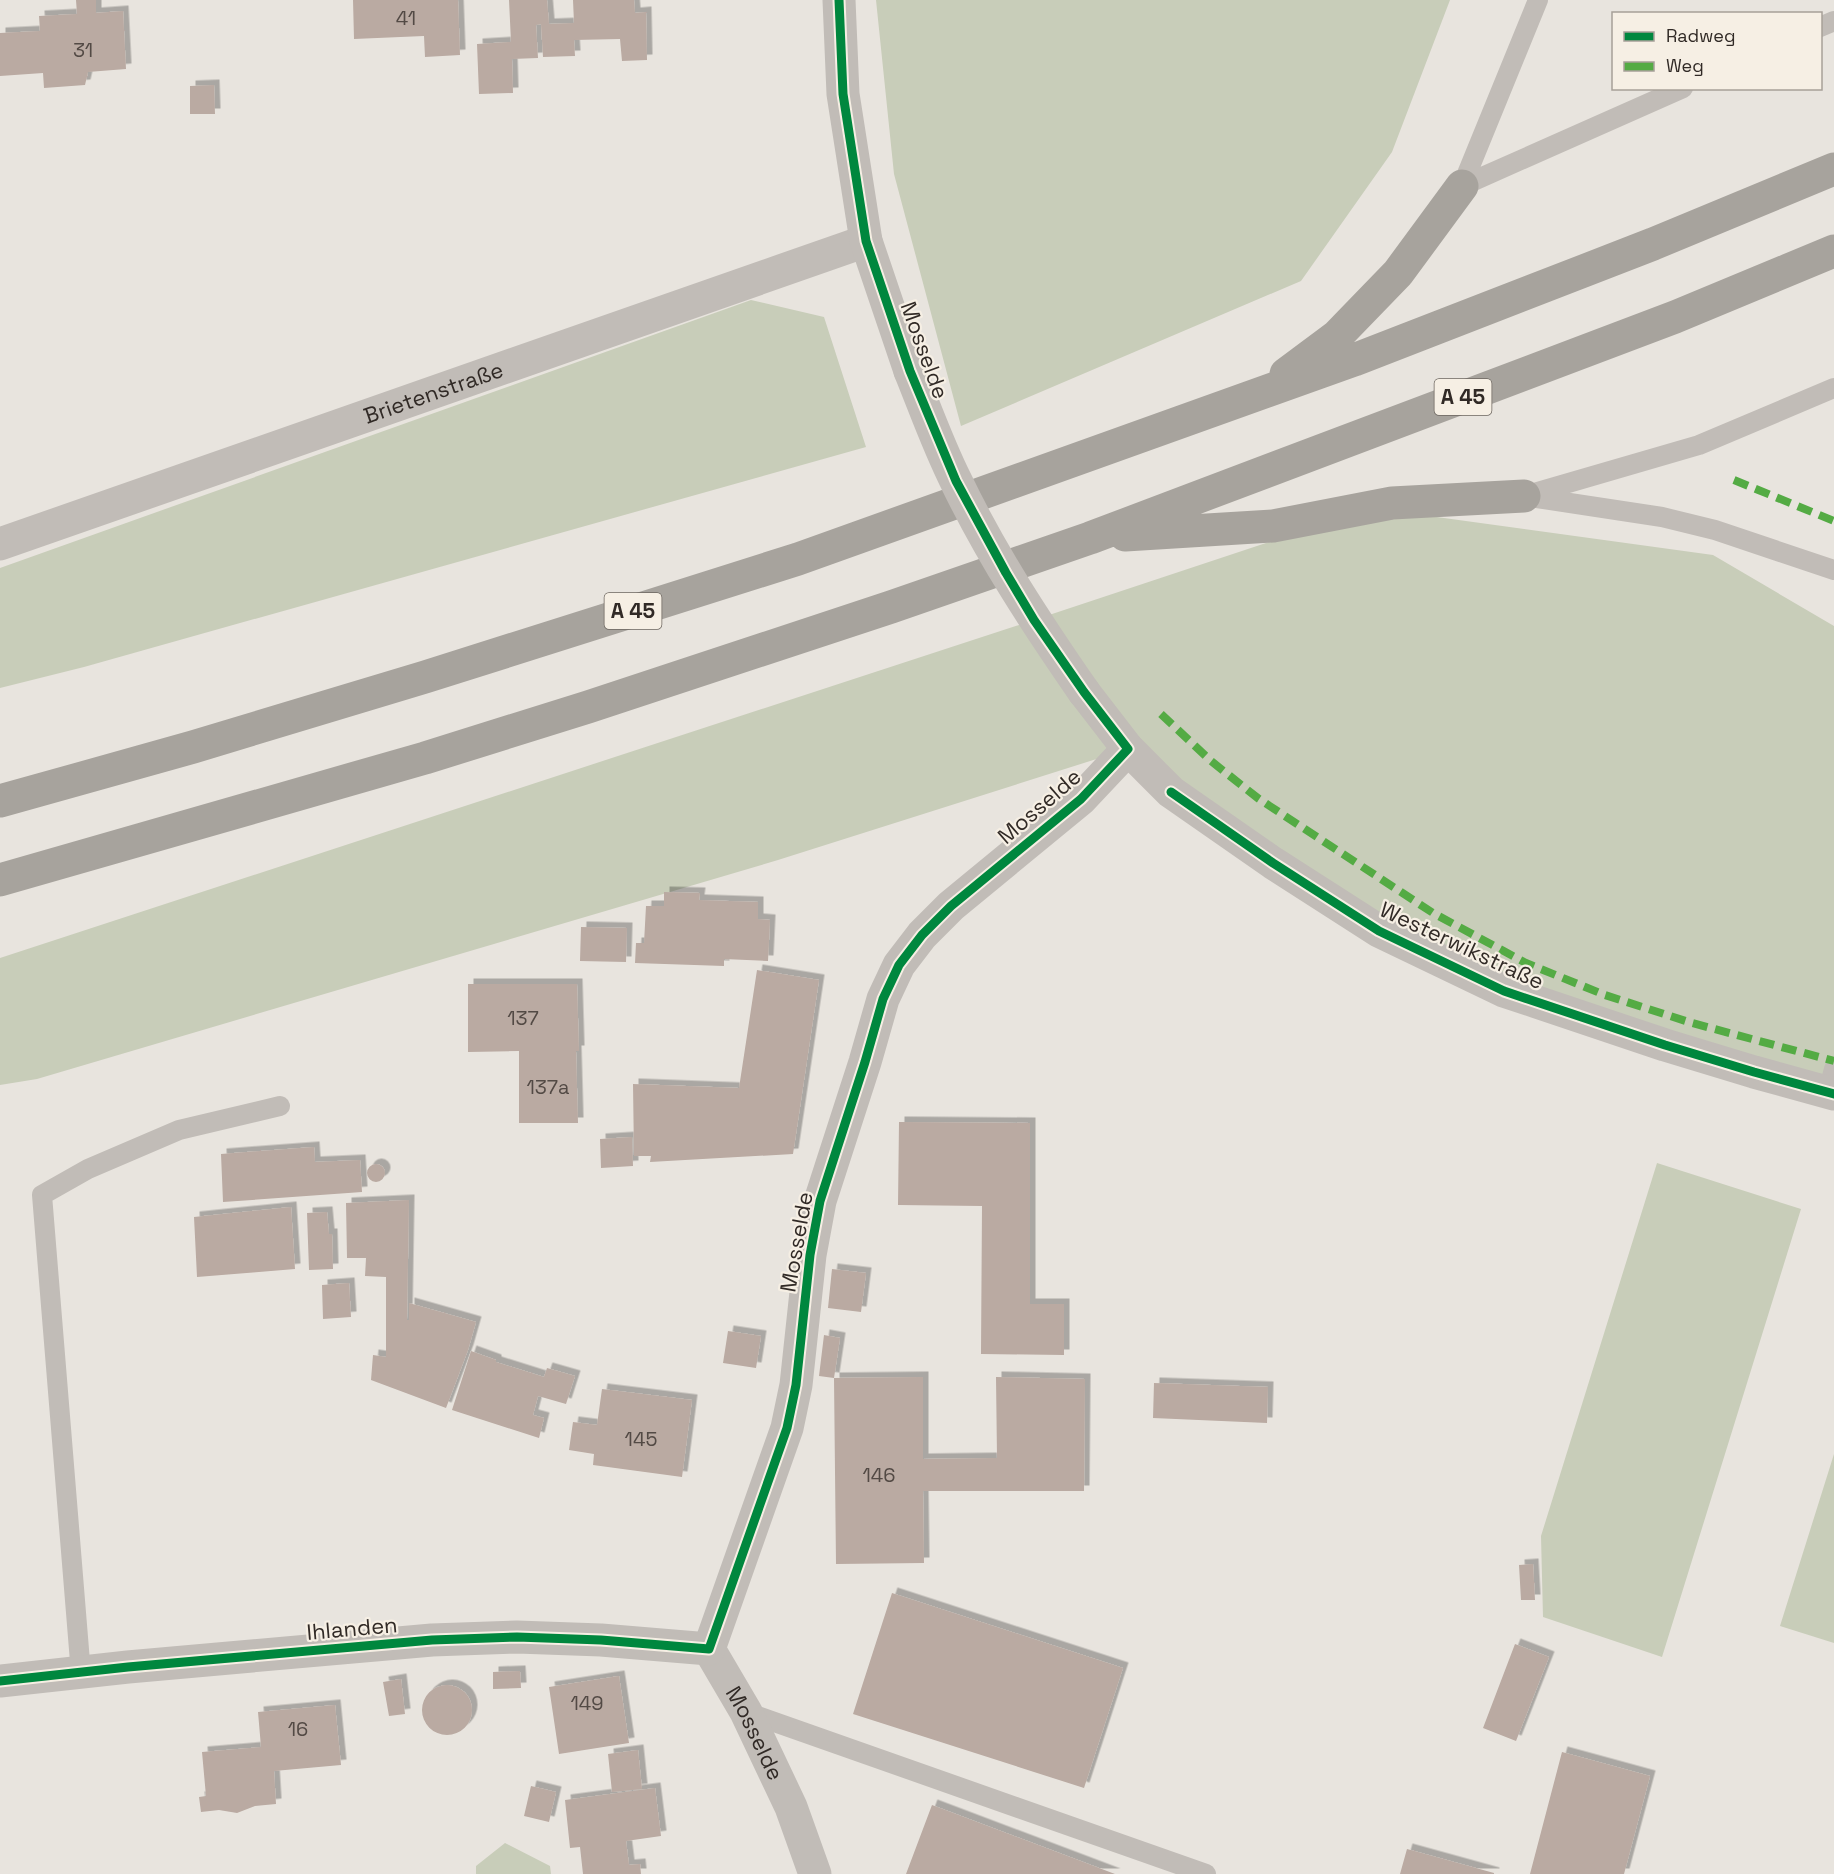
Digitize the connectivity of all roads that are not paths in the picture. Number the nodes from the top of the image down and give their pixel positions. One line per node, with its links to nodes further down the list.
1 (839, 0): 6 (street, Mosselde)
2 (1538, 0): 5 (lane)
3 (1678, 90): 5 (lane)
4 (1834, 169): 9 (highway, A 45)
5 (1462, 186): 9 (highway)
6 (866, 241): 12 (street, Brietenstraße); 14 (street, Mosselde, bridge)
7 (1834, 251): 11 (highway, A 45)
8 (1834, 388): 10 (lane)
9 (1258, 395): 16 (highway, A 45)
10 (1524, 496): 11 (highway); 13 (lane)
11 (1090, 538): 17 (highway, A 45)
12 (0, 544)
13 (1834, 570)
14 (1128, 749): 15 (street, Mosselde); 20 (street, Mosselde)
15 (1171, 792): 18 (street, Westerwikstraße)
16 (0, 801)
17 (0, 880)
18 (1832, 1085)
19 (280, 1106): 21 (lane)
20 (709, 1649): 21 (street, Ihlanden); 23 (street, Mosselde)
21 (81, 1674): 22 (street, Ihlanden)
22 (0, 1681)
23 (746, 1712): 24 (street, Mosselde); 25 (lane)
24 (815, 1874)
25 (1206, 1874)

